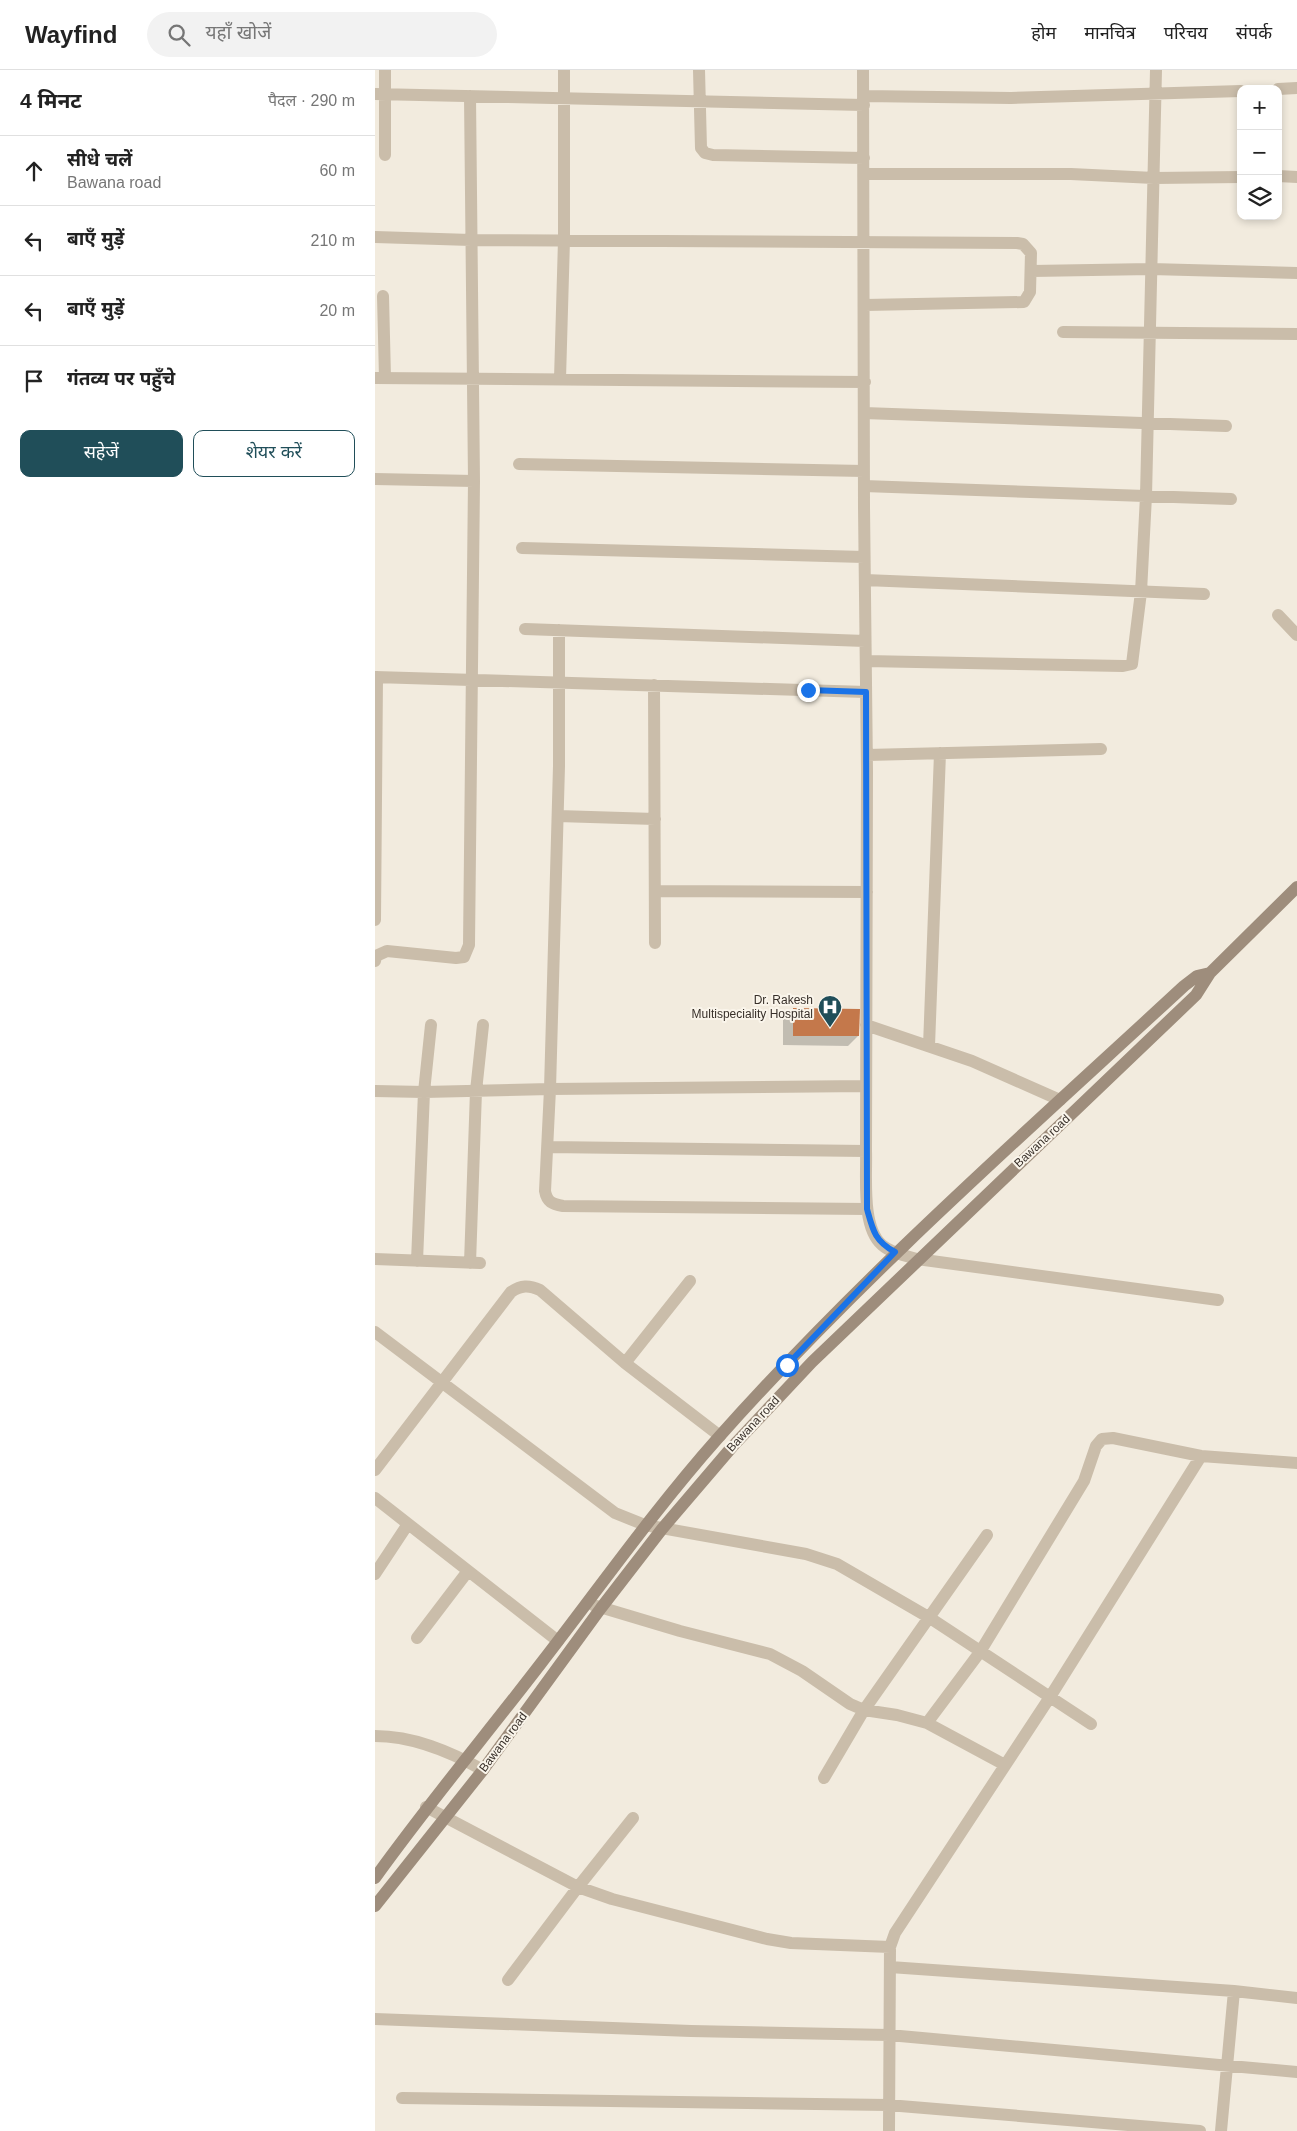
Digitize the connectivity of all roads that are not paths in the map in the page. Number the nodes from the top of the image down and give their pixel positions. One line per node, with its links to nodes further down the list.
1 (385, 70): 9 (street)
2 (564, 70): 12 (street)
3 (699, 70): 13 (street)
4 (863, 70): 14 (street)
5 (1156, 70): 10 (street)
6 (1297, 88): 7 (street)
7 (1282, 89)
8 (1237, 91): 10 (street)
9 (379, 94): 11 (street); 15 (street)
10 (1157, 94): 14 (street); 21 (street)
11 (471, 96): 12 (street); 23 (street)
12 (565, 98): 13 (street); 24 (street)
13 (699, 99): 14 (street); 16 (street)
14 (863, 100): 16 (street)
15 (385, 155)
16 (864, 158): 17 (street)
17 (864, 174): 21 (street); 25 (street)
18 (1282, 176): 20 (street)
19 (1237, 177): 21 (street)
20 (1297, 177)
21 (1154, 178): 26 (street)
22 (375, 237): 23 (street)
23 (471, 240): 24 (street); 35 (street)
24 (564, 240): 25 (street); 36 (street)
25 (863, 242): 27 (street); 30 (street)
26 (1151, 269): 27 (street); 28 (street); 32 (street)
27 (1032, 271): 30 (street)
28 (1297, 273)
29 (383, 296): 34 (street)
30 (865, 306): 37 (street)
31 (1063, 332): 32 (street)
32 (1149, 332): 33 (street); 39 (street)
33 (1297, 334)
34 (380, 378): 35 (street)
35 (473, 379): 36 (street); 44 (street)
36 (560, 379): 37 (street)
37 (865, 382): 38 (street)
38 (864, 413): 39 (street); 42 (street)
39 (1147, 423): 40 (street); 46 (street)
40 (1226, 426)
41 (519, 464): 42 (street)
42 (864, 471): 45 (street)
43 (375, 479): 44 (street)
44 (474, 481): 60 (street)
45 (864, 486): 46 (street); 49 (street)
46 (1146, 496): 47 (street); 51 (street)
47 (1231, 499)
48 (521, 548): 49 (street)
49 (864, 557): 50 (street)
50 (865, 580): 51 (street); 57 (street)
51 (1141, 592): 52 (street); 58 (street)
52 (1204, 594)
53 (1278, 615): 56 (street)
54 (525, 629): 55 (street)
55 (559, 630): 57 (street); 61 (street)
56 (1297, 635)
57 (865, 641): 58 (street)
58 (866, 660): 63 (street)
59 (376, 677): 60 (street); 72 (street)
60 (471, 679): 61 (street); 74 (street)
61 (559, 682): 62 (street); 67 (street)
62 (654, 685): 63 (street); 68 (street)
63 (866, 692): 66 (street)
64 (1101, 749): 65 (street)
65 (940, 753): 66 (street); 79 (street)
66 (867, 755): 71 (street)
67 (558, 816): 68 (street); 81 (street)
68 (655, 819): 70 (street)
69 (1297, 887): 75 (street, Bawana road)
70 (655, 891): 71 (street); 73 (street)
71 (867, 892): 76 (street)
72 (375, 920)
73 (655, 943)
74 (375, 961)
75 (1210, 972): 85 (street, Bawana road); 91 (street, Bawana road)
76 (866, 1025): 79 (street); 80 (street)
77 (431, 1026): 84 (street)
78 (483, 1026): 83 (street)
79 (929, 1046): 85 (street)
80 (866, 1086): 81 (street); 87 (street)
81 (550, 1089): 83 (street); 86 (street)
82 (375, 1091): 84 (street)
83 (477, 1091): 84 (street); 92 (street)
84 (424, 1092): 92 (street)
85 (1060, 1100): 89 (street, Bawana road)
86 (548, 1146): 87 (street); 88 (street)
87 (866, 1151): 88 (street)
88 (867, 1209): 89 (street)
89 (895, 1252): 91 (street); 94 (street, Bawana road)
90 (375, 1259): 92 (street)
91 (917, 1259): 95 (street); 96 (street, Bawana road)
92 (417, 1261)
93 (690, 1281): 98 (street)
94 (855, 1294): 96 (street); 100 (street, Bawana road)
95 (1218, 1300)
96 (869, 1306): 107 (street, Bawana road)
97 (377, 1338): 99 (street)
98 (625, 1363): 99 (street); 100 (street)
99 (442, 1382): 103 (street); 106 (street)
100 (720, 1436): 106 (street, Bawana road)
101 (1201, 1456): 102 (street); 116 (street); 117 (street)
102 (1297, 1463)
103 (375, 1470)
104 (375, 1498): 105 (street)
105 (408, 1524): 109 (street); 110 (street)
106 (645, 1525): 107 (street); 111 (street, Bawana road)
107 (662, 1529): 112 (street, Bawana road); 113 (street)
108 (987, 1535): 113 (street)
109 (468, 1571): 114 (street); 115 (street)
110 (375, 1574)
111 (587, 1602): 112 (street); 115 (street, Bawana road)
112 (601, 1608): 118 (street); 124 (street, Bawana road)
113 (929, 1618): 116 (street); 118 (street)
114 (417, 1638)
115 (558, 1641): 122 (street, Bawana road)
116 (979, 1652): 117 (street); 119 (street)
117 (1051, 1697): 120 (street); 123 (street)
118 (864, 1710): 119 (street); 125 (street)
119 (927, 1723): 123 (street)
120 (1091, 1724)
121 (375, 1736): 122 (street)
122 (466, 1761): 124 (street); 126 (street, Bawana road)
123 (1005, 1765): 132 (street)
124 (483, 1770): 127 (street, Bawana road)
125 (824, 1778)
126 (426, 1807): 127 (street); 129 (street, Bawana road)
127 (445, 1817): 130 (street); 131 (street, Bawana road)
128 (633, 1818): 130 (street)
129 (375, 1878)
130 (578, 1887): 132 (street); 134 (street)
131 (375, 1906)
132 (890, 1947): 133 (street)
133 (890, 1967): 135 (street); 138 (street)
134 (508, 1980)
135 (1234, 1991): 136 (street); 139 (street)
136 (1297, 1998)
137 (375, 2019): 138 (street)
138 (889, 2035): 139 (street); 142 (street)
139 (1226, 2066): 140 (street); 145 (street)
140 (1297, 2072)
141 (402, 2098): 142 (street)
142 (888, 2105): 143 (street); 144 (street)
143 (889, 2131)
144 (1200, 2131)
145 (1221, 2131)

